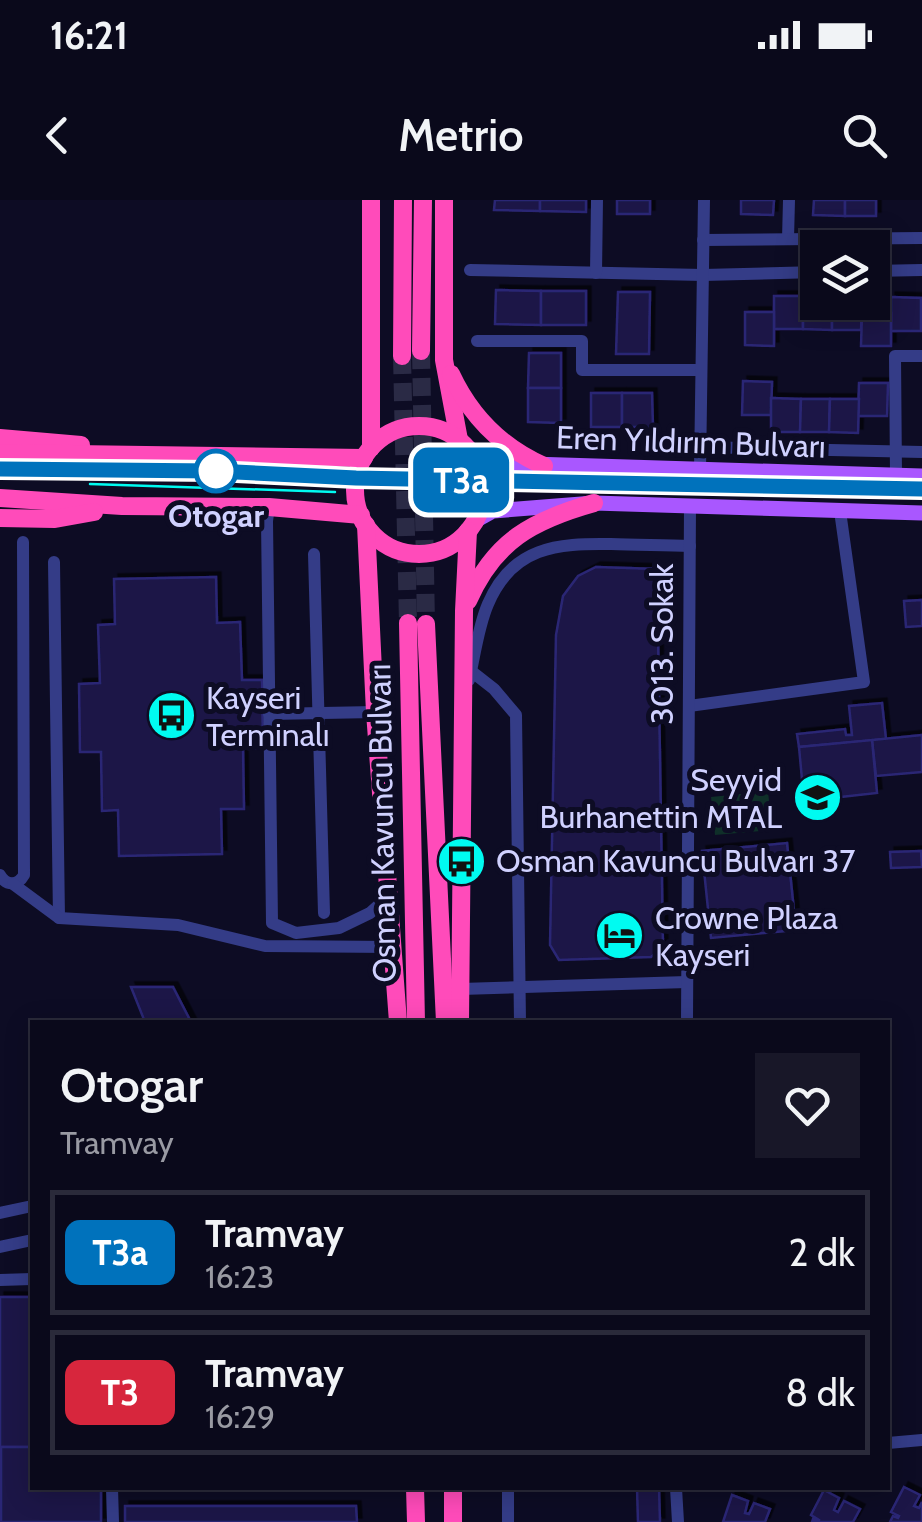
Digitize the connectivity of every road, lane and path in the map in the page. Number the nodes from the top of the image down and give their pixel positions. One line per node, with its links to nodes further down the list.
1 (372, 200): 29 (highway)
2 (402, 200): 19 (highway)
3 (423, 200): 18 (highway)
4 (444, 200): 21 (highway)
5 (596, 200): 15 (street)
6 (704, 200): 10 (street)
7 (789, 200): 9 (street)
8 (922, 238): 9 (street)
9 (788, 239): 10 (street)
10 (704, 240): 16 (street)
11 (470, 270): 15 (street)
12 (922, 270): 13 (street)
13 (890, 271)
14 (800, 272): 16 (street)
15 (596, 273): 16 (street)
16 (703, 275): 22 (street)
17 (478, 341): 22 (street)
18 (421, 351)
19 (402, 356)
20 (922, 356): 26 (street)
21 (444, 360): 24 (highway); 31 (highway)
22 (701, 370): 25 (street)
23 (0, 438): 30 (highway)
24 (462, 443): 29 (highway); 31 (main road, Eren Yıldırım Bulvarı); 44 (highway)
25 (700, 448): 26 (street); 32 (street)
26 (896, 451): 27 (street); 33 (street)
27 (922, 452)
28 (0, 453): 30 (highway)
29 (367, 453): 30 (highway); 43 (highway)
30 (136, 456)
31 (544, 466): 32 (main road, Eren Yıldırım Bulvarı)
32 (700, 470): 33 (main road, Eren Yıldırım Bulvarı)
33 (896, 476): 34 (main road, Eren Yıldırım Bulvarı)
34 (922, 476)
35 (0, 498): 37 (highway)
36 (594, 503): 38 (main road, Eren Yıldırım Bulvarı); 44 (main road, Eren Yıldırım Bulvarı); 49 (highway)
37 (122, 506): 39 (highway); 42 (highway)
38 (690, 506): 40 (main road, Eren Yıldırım Bulvarı); 46 (street, 3013. Sokak)
39 (269, 507): 43 (highway); 55 (street)
40 (840, 510): 41 (main road, Eren Yıldırım Bulvarı); 52 (street)
41 (922, 513)
42 (0, 518)
43 (364, 520): 44 (highway); 53 (highway)
44 (471, 526): 49 (highway)
45 (22, 542): 57 (street)
46 (690, 546): 50 (street); 52 (street, 3013. Sokak)
47 (314, 554): 54 (street)
48 (54, 562): 60 (street)
49 (464, 611): 51 (highway)
50 (471, 672): 51 (street); 63 (street)
51 (462, 706): 64 (highway)
52 (689, 706): 62 (street, 3013. Sokak)
53 (375, 712): 54 (street); 58 (highway)
54 (318, 713): 55 (street); 59 (street)
55 (270, 714): 58 (street)
56 (0, 875): 57 (street)
57 (14, 884): 60 (street)
58 (389, 896): 61 (highway)
59 (324, 914)
60 (59, 918): 61 (street)
61 (392, 947): 65 (highway)
62 (687, 982): 63 (street); 70 (street, 3013. Sokak)
63 (520, 987): 64 (street); 69 (street)
64 (460, 988): 68 (highway)
65 (398, 1020)
66 (416, 1020): 67 (highway, Osman Kavuncu Bulvarı)
67 (445, 1020)
68 (460, 1020)
69 (520, 1020)
70 (686, 1020)
71 (30, 1206): 72 (street)
72 (0, 1213)
73 (30, 1240): 74 (street)
74 (0, 1247)
75 (0, 1280): 76 (street)
76 (30, 1280)
77 (922, 1440): 78 (street)
78 (890, 1443)
79 (112, 1490): 84 (street)
80 (416, 1490): 85 (highway)
81 (453, 1490): 86 (highway)
82 (508, 1490): 87 (street)
83 (676, 1490): 88 (street)
84 (113, 1522)
85 (416, 1522)
86 (453, 1522)
87 (508, 1522)
88 (678, 1522)

